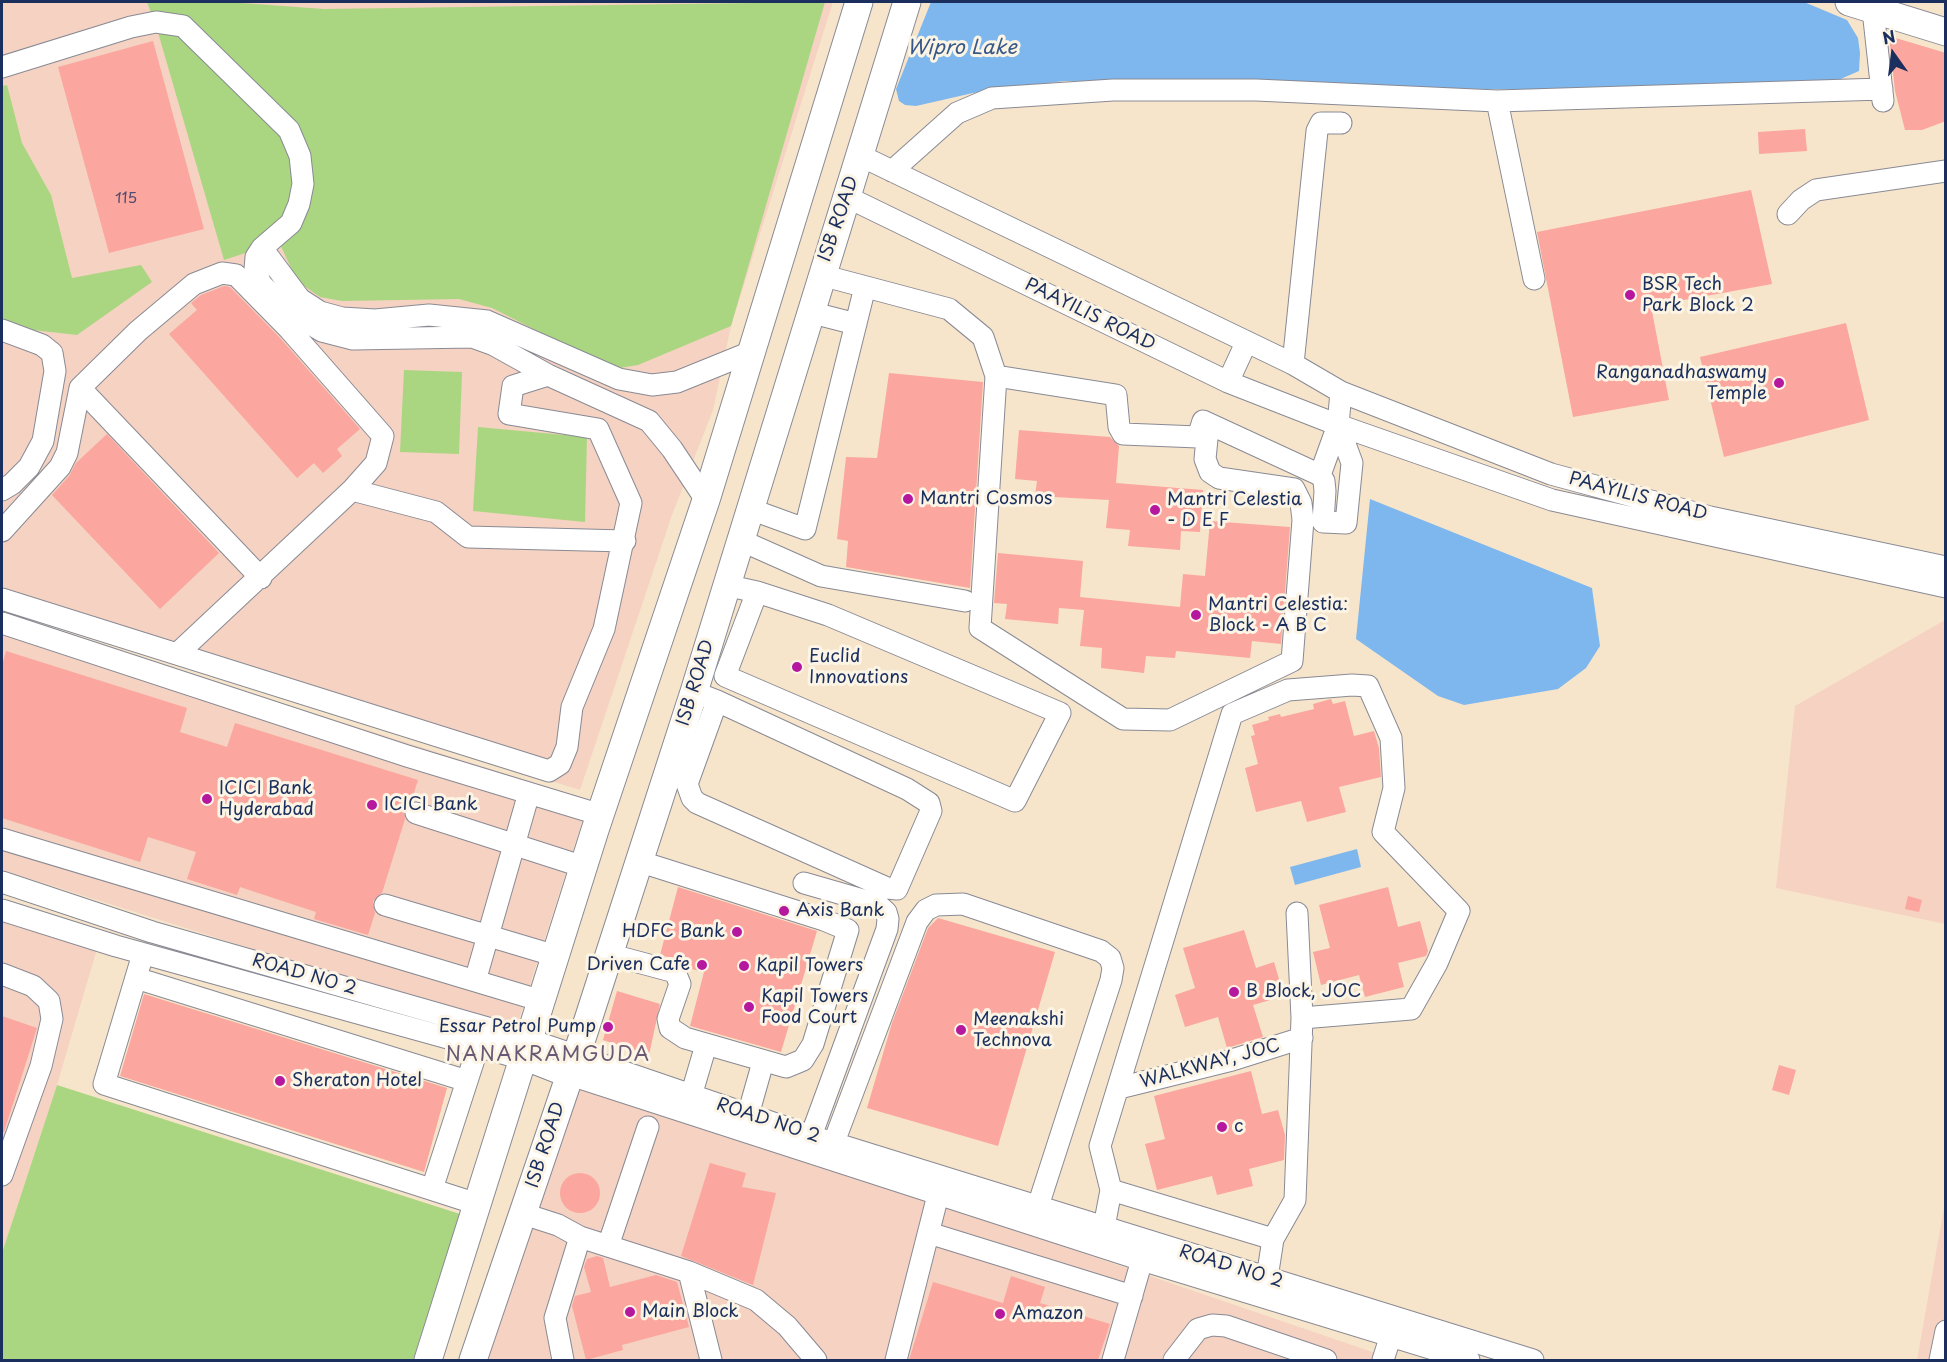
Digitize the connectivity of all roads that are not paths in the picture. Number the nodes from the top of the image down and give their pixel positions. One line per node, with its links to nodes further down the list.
1 (859, 2): 23 (main road)
2 (907, 2): 10 (main road, ISB ROAD)
3 (1902, 2): 5 (main road)
4 (1861, 6): 6 (main road); 8 (street)
5 (1946, 15)
6 (1946, 32)
7 (2, 67): 15 (street)
8 (1497, 101): 11 (street); 17 (street)
9 (1341, 123): 24 (street)
10 (861, 156): 11 (street, PAAYILIS ROAD); 13 (main road, ISB ROAD)
11 (892, 171): 22 (street, PAAYILIS ROAD)
12 (1946, 171): 14 (street)
13 (847, 197): 16 (main road, ISB ROAD); 27 (street, PAAYILIS ROAD)
14 (1788, 214)
15 (262, 248): 23 (street); 25 (street)
16 (820, 275): 18 (street); 19 (main road, ISB ROAD)
17 (1534, 279)
18 (865, 287): 20 (street); 26 (street)
19 (809, 312): 20 (street); 36 (main road, ISB ROAD)
20 (856, 324): 36 (street)
21 (2, 330): 33 (street)
22 (1246, 343): 24 (street, PAAYILIS ROAD); 27 (street)
23 (751, 352): 35 (main road)
24 (1293, 364): 29 (street, PAAYILIS ROAD)
25 (548, 375): 35 (street); 39 (street)
26 (996, 376): 31 (street); 31 (street)
27 (1228, 382): 30 (street, PAAYILIS ROAD)
28 (81, 388): 34 (street); 37 (street); 41 (street)
29 (1341, 392): 30 (street); 40 (street, PAAYILIS ROAD)
30 (1338, 424): 32 (street); 32 (street); 43 (street, PAAYILIS ROAD)
31 (1198, 437): 32 (street)
32 (1320, 475)
33 (2, 490)
34 (352, 490): 39 (street); 41 (street)
35 (706, 500): 53 (main road)
36 (750, 508): 38 (main road, ISB ROAD)
37 (2, 531)
38 (740, 540): 42 (main road, ISB ROAD); 46 (street)
39 (625, 541): 48 (street)
40 (1946, 567)
41 (261, 578): 48 (street)
42 (725, 585): 44 (street); 49 (main road, ISB ROAD)
43 (1946, 587)
44 (757, 592): 44 (street)
45 (2, 599): 48 (street)
46 (965, 601)
47 (2, 623): 51 (street)
48 (177, 654)
49 (705, 697): 50 (main road, ISB ROAD); 50 (street)
50 (694, 729): 56 (main road, ISB ROAD)
51 (529, 793): 53 (street); 55 (street)
52 (416, 813): 55 (street)
53 (601, 815): 57 (main road)
54 (2, 839): 69 (street)
55 (514, 845): 57 (street); 63 (street)
56 (638, 861): 65 (main road, ISB ROAD); 77 (street)
57 (584, 867): 66 (main road)
58 (2, 882): 76 (street, ROAD NO 2)
59 (804, 883): 84 (street)
60 (385, 905): 63 (street)
61 (2, 910): 64 (street, ROAD NO 2)
62 (1298, 913): 73 (street)
63 (488, 936): 66 (street); 69 (street)
64 (143, 954): 68 (street); 70 (street, ROAD NO 2)
65 (608, 954): 74 (street); 78 (main road, ISB ROAD)
66 (556, 956): 71 (main road)
67 (2, 974): 86 (street)
68 (136, 978): 72 (street); 87 (street)
69 (475, 981): 71 (street)
70 (267, 988): 72 (street); 75 (street, ROAD NO 2)
71 (542, 1001): 76 (main road)
72 (257, 1016): 79 (street)
73 (1302, 1028): 80 (street, WALKWAY, JOC); 80 (street, WALKWAY, JOC); 96 (street)
74 (706, 1045): 77 (street); 81 (street)
75 (478, 1047): 76 (street, ROAD NO 2); 79 (street)
76 (526, 1049): 78 (street, ROAD NO 2); 90 (main road)
77 (763, 1062): 82 (street)
78 (572, 1067): 81 (street, ROAD NO 2); 89 (street, ROAD NO 2); 92 (main road, ISB ROAD)
79 (468, 1081): 87 (street)
80 (1119, 1088): 88 (street)
81 (691, 1096): 82 (street, ROAD NO 2)
82 (748, 1115): 84 (street, ROAD NO 2)
83 (648, 1126): 97 (street)
84 (811, 1136): 85 (street, ROAD NO 2)
85 (834, 1142): 91 (street, ROAD NO 2); 91 (street)
86 (2, 1175)
87 (432, 1190): 90 (street)
88 (1111, 1190): 93 (street); 96 (street)
89 (938, 1195): 94 (street); 98 (street, ROAD NO 2)
90 (477, 1204): 104 (main road)
91 (1038, 1206): 93 (street, ROAD NO 2)
92 (524, 1214): 95 (street); 105 (main road, ISB ROAD)
93 (1104, 1227): 100 (street, ROAD NO 2)
94 (928, 1233): 101 (street); 109 (street)
95 (580, 1237): 97 (street); 106 (street)
96 (1273, 1239): 100 (street)
97 (608, 1246): 99 (street)
98 (1142, 1260): 101 (street); 103 (street, ROAD NO 2)
99 (689, 1272): 107 (street); 108 (street)
100 (1267, 1278): 115 (street, ROAD NO 2)
101 (1132, 1296): 110 (street)
102 (1946, 1331): 116 (street)
103 (1391, 1335): 113 (street); 114 (street, ROAD NO 2)
104 (428, 1360)
105 (473, 1360)
106 (563, 1360)
107 (711, 1360)
108 (816, 1360)
109 (896, 1360)
110 (1113, 1360)
111 (1174, 1360): 112 (street)
112 (1326, 1360)
113 (1383, 1360)
114 (1469, 1360)
115 (1533, 1360)
116 (1940, 1360)

